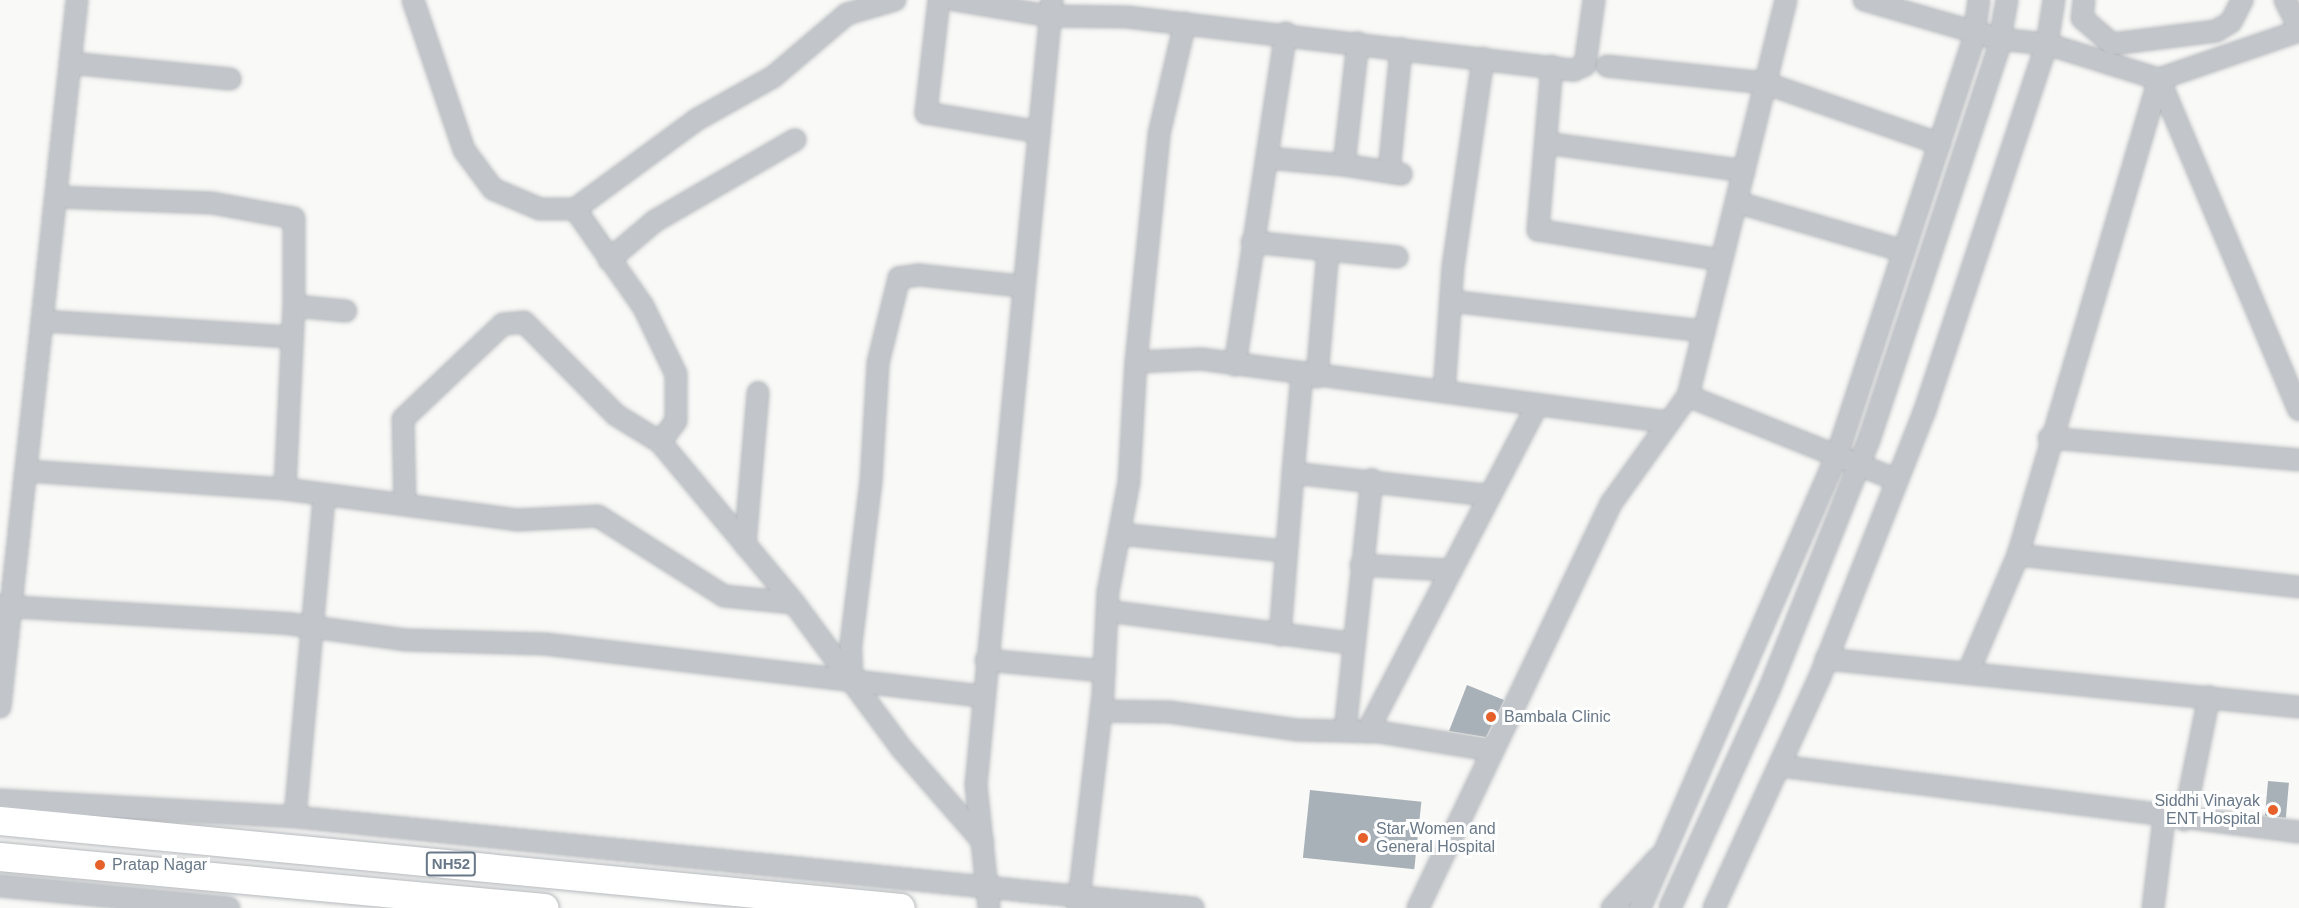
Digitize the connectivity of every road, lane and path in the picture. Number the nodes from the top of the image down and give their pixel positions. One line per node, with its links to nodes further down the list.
1 (77, 0): 26 (street)
2 (413, 0): 41 (street)
3 (939, 0): 32 (street)
4 (954, 0): 14 (street)
5 (1594, 0): 27 (street)
6 (1786, 0): 31 (street)
7 (1864, 0): 19 (street)
8 (1979, 0): 19 (street)
9 (2007, 0): 21 (street)
10 (2054, 0): 16 (street)
11 (2242, 0): 15 (street)
12 (2285, 0): 18 (street)
13 (885, 1): 41 (street)
14 (1051, 8): 17 (street); 32 (street)
15 (2083, 9): 16 (street)
16 (2051, 22): 23 (street)
17 (1185, 23): 20 (street); 55 (street)
18 (2299, 29): 30 (street)
19 (1974, 32): 21 (street); 35 (street)
20 (1286, 33): 22 (street); 36 (street)
21 (1999, 39): 23 (street); 68 (street)
22 (1358, 43): 24 (street); 37 (street)
23 (2048, 44): 30 (street); 72 (street)
24 (1401, 49): 25 (street); 37 (street)
25 (1483, 58): 27 (street); 49 (street)
26 (70, 63): 29 (street); 39 (street)
27 (1552, 66): 34 (street)
28 (1607, 66): 31 (street)
29 (230, 79)
30 (2159, 79): 62 (street); 64 (street)
31 (1765, 83): 35 (street); 38 (street)
32 (1040, 132): 48 (street)
33 (795, 140): 46 (street)
34 (1546, 143): 38 (street); 47 (street)
35 (1940, 144): 44 (street)
36 (1268, 158): 37 (street); 42 (street)
37 (1344, 165)
38 (1744, 171): 40 (street)
39 (57, 197): 50 (street); 52 (street)
40 (1736, 202): 44 (street); 47 (street)
41 (575, 209): 46 (street)
42 (1252, 242): 43 (street); 56 (street)
43 (1328, 250): 45 (street); 57 (street)
44 (1904, 251): 66 (street)
45 (1397, 257)
46 (609, 260): 65 (street)
47 (1722, 260): 53 (street)
48 (1021, 285): 91 (street); 94 (street)
49 (1451, 301): 53 (street); 58 (street)
50 (294, 306): 51 (street); 54 (street)
51 (346, 311)
52 (44, 321): 54 (street); 69 (street)
53 (1704, 331): 60 (street)
54 (291, 337): 73 (street)
55 (1136, 362): 56 (street); 77 (street)
56 (1235, 364): 57 (street)
57 (1309, 375): 58 (street); 70 (street)
58 (1444, 392): 61 (street)
59 (758, 393): 78 (street)
60 (1688, 396): 63 (street); 66 (street)
61 (1538, 406): 63 (street); 74 (street)
62 (2299, 410)
63 (1669, 422): 102 (street)
64 (2049, 438): 67 (street); 80 (street)
65 (660, 442): 76 (street); 78 (street)
66 (1836, 458): 68 (street); 110 (street)
67 (2299, 460)
68 (1859, 466): 72 (street); 122 (street)
69 (27, 471): 73 (street); 85 (street)
70 (1293, 473): 71 (street); 79 (street)
71 (1372, 479): 74 (street); 81 (street)
72 (1897, 480): 90 (street)
73 (285, 489): 75 (street)
74 (1486, 495): 82 (street)
75 (324, 496): 76 (street); 87 (street)
76 (405, 504): 84 (street)
77 (1120, 534): 79 (street); 86 (street)
78 (745, 545): 84 (street)
79 (1285, 551): 88 (street)
80 (2018, 555): 83 (street); 93 (street)
81 (1361, 565): 82 (street); 89 (street)
82 (1449, 570): 101 (street)
83 (2299, 587)
84 (794, 603): 94 (street)
85 (6, 606): 87 (street); 97 (street)
86 (1107, 611): 88 (street); 92 (street)
87 (312, 626): 94 (street); 105 (street)
88 (1280, 635): 89 (street)
89 (1351, 643): 100 (street)
90 (1826, 659): 93 (street); 103 (street)
91 (986, 660): 92 (street); 95 (street)
92 (1104, 671): 99 (street)
93 (1968, 673): 96 (street)
94 (852, 682): 95 (street); 109 (street)
95 (983, 696): 109 (street)
96 (2209, 697): 98 (street); 106 (street)
97 (0, 707)
98 (2299, 707)
99 (1101, 711): 100 (street); 114 (street)
100 (1345, 731): 101 (street)
101 (1367, 732): 102 (street)
102 (1490, 750): 119 (street)
103 (1780, 766): 106 (street); 123 (street)
104 (0, 800): 105 (street)
105 (295, 817): 113 (street)
106 (2174, 819): 108 (street); 124 (street)
107 (0, 822): 117 (highway, NH52)
108 (2299, 832)
109 (983, 842): 113 (street)
110 (1666, 851): 120 (street); 121 (street)
111 (0, 857): 116 (highway, NH52)
112 (0, 886): 115 (street)
113 (988, 898): 114 (street)
114 (1079, 902): 118 (street)
115 (229, 908)
116 (545, 908)
117 (902, 908)
118 (1193, 908)
119 (1418, 908)
120 (1612, 908)
121 (1640, 908)
122 (1670, 908)
123 (1714, 908)
124 (2153, 908)

